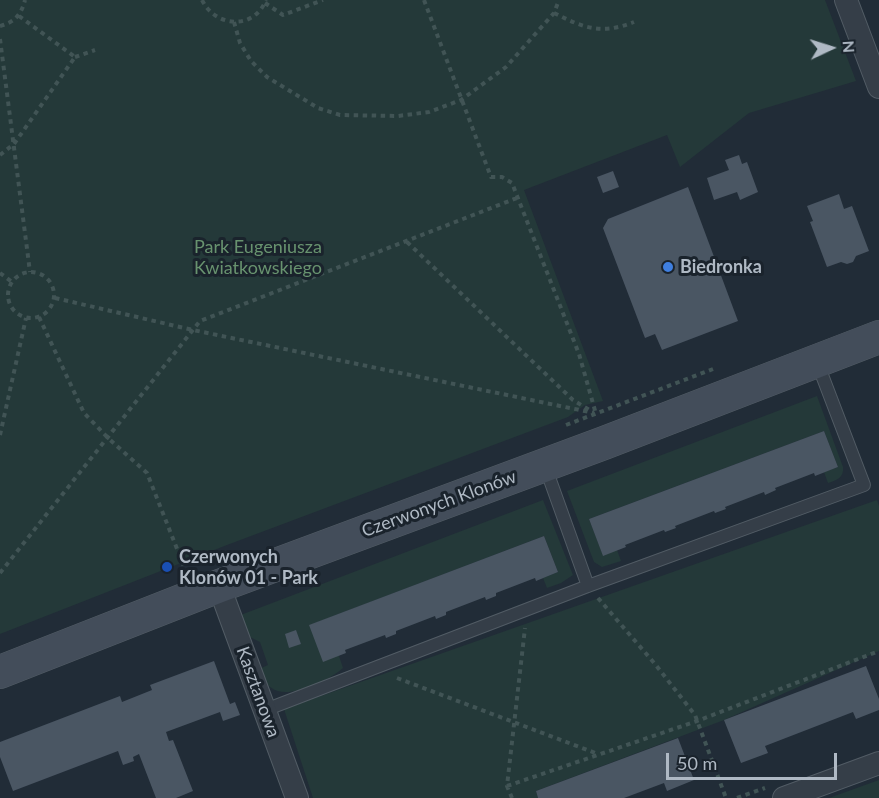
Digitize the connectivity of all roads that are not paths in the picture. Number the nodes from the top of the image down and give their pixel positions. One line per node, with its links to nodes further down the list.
1 (846, 0): 2 (street)
2 (879, 87)
3 (879, 337): 4 (main road, Czerwonych Klonów)
4 (817, 361): 5 (main road, Czerwonych Klonów); 7 (lane)
5 (544, 465): 6 (main road, Czerwonych Klonów); 7 (lane)
6 (219, 586): 8 (main road, Czerwonych Klonów); 9 (street, Kasztanowa)
7 (588, 586): 9 (lane)
8 (0, 672)
9 (269, 720): 11 (street, Kasztanowa)
10 (879, 763): 12 (street)
11 (297, 798)
12 (784, 798)

